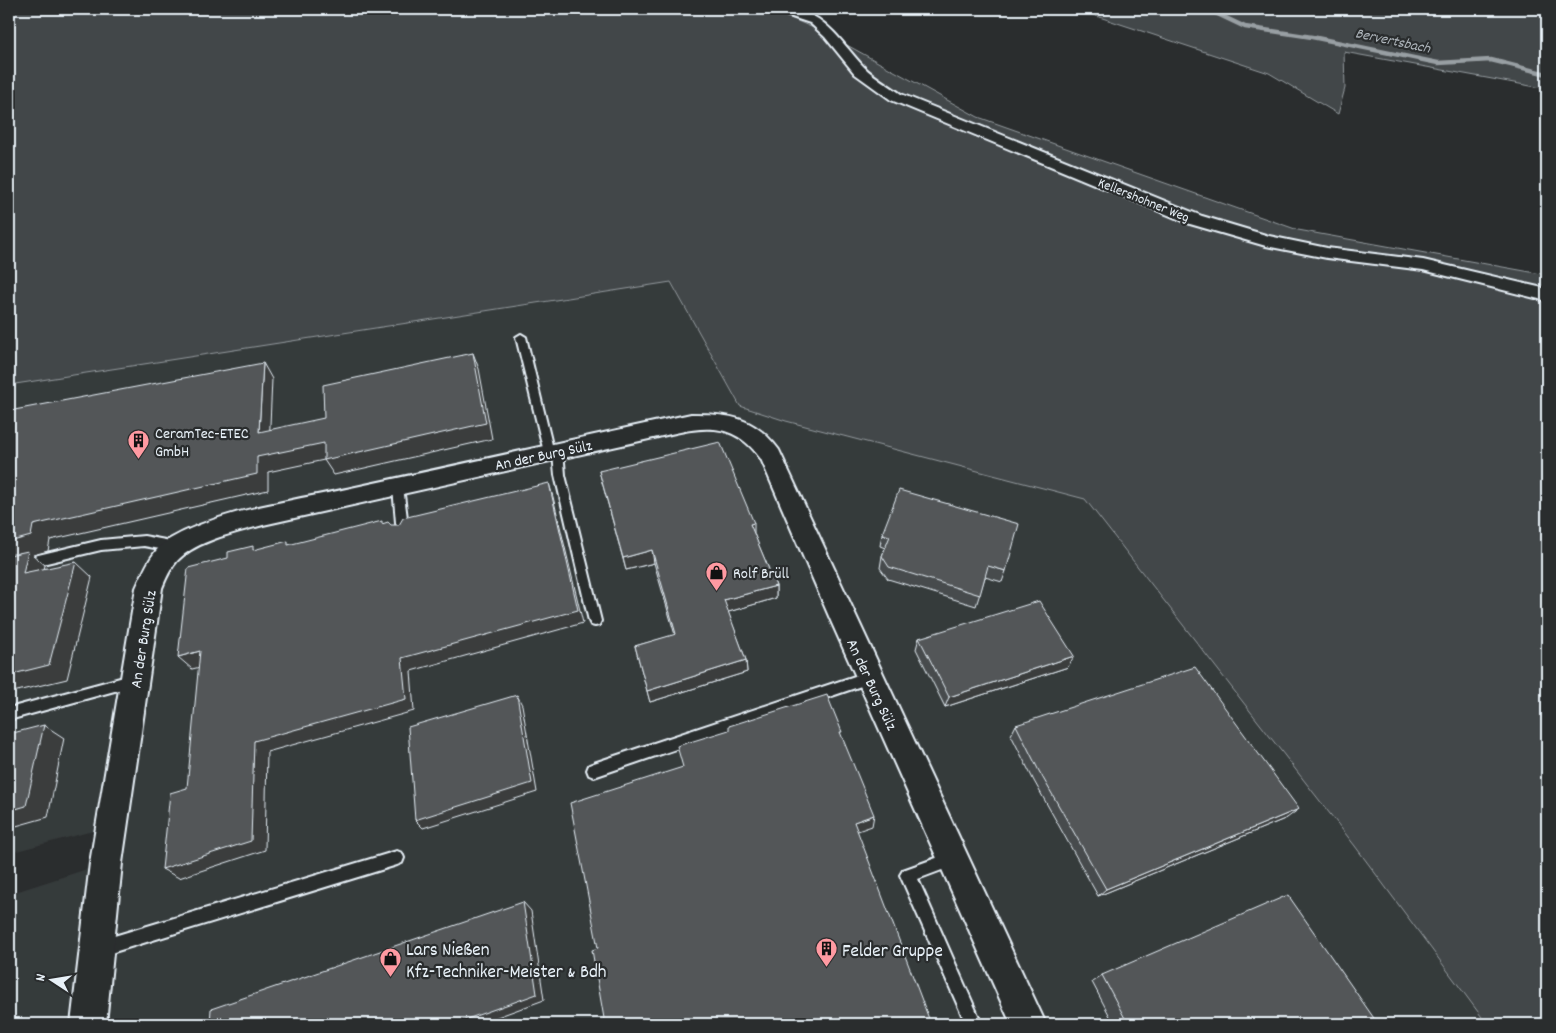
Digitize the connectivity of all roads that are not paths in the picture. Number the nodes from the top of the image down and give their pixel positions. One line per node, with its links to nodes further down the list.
1 (781, 9): 2 (street, Kellershohner Weg)
2 (1547, 295)
3 (521, 337): 4 (lane)
4 (553, 451): 5 (street, An der Burg Sülz); 9 (lane); 10 (street, An der Burg Sülz)
5 (398, 486): 6 (lane); 7 (street, An der Burg Sülz)
6 (403, 534)
7 (176, 547): 8 (lane); 11 (street, An der Burg Sülz)
8 (9, 567)
9 (595, 621)
10 (870, 677): 13 (lane); 15 (street, An der Burg Sülz)
11 (135, 680): 12 (lane); 16 (street, An der Burg Sülz)
12 (9, 714)
13 (594, 770)
14 (396, 858): 16 (lane)
15 (953, 859): 18 (lane); 19 (street, An der Burg Sülz)
16 (97, 949): 17 (street, An der Burg Sülz)
17 (88, 1024)
18 (974, 1024)
19 (1030, 1024)

